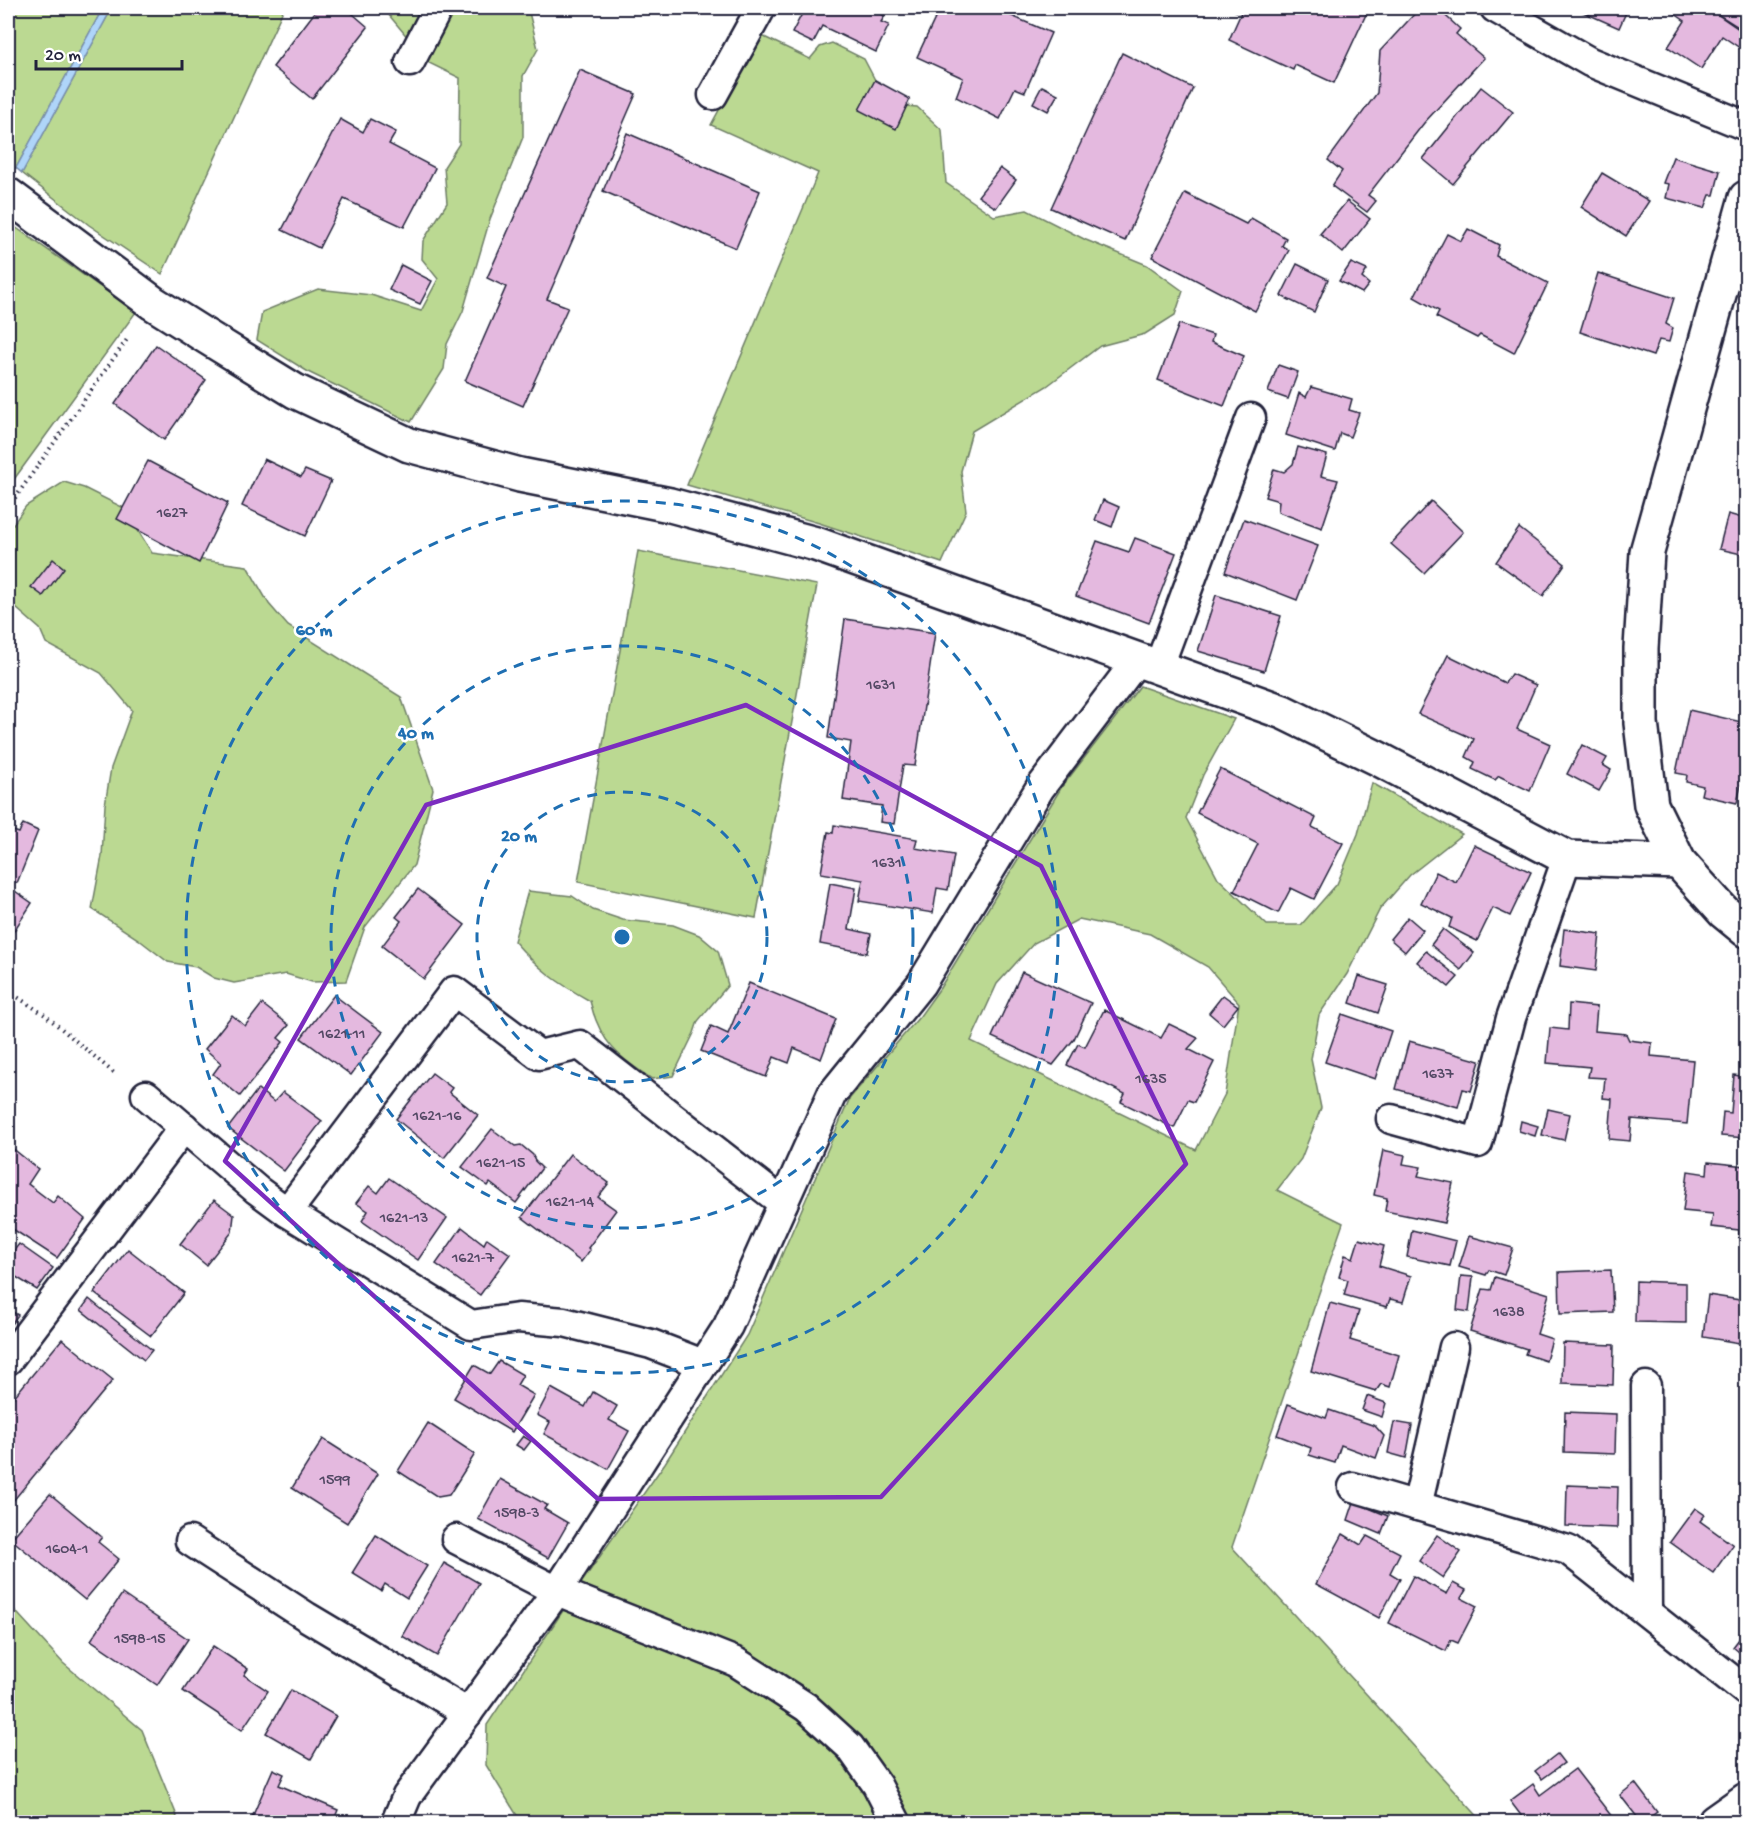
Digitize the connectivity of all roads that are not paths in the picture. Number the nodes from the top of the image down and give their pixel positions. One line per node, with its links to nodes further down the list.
1 (438, 8): 4 (lane)
2 (761, 8): 5 (lane)
3 (1495, 8): 6 (lane)
4 (410, 62)
5 (712, 95)
6 (1746, 126)
7 (8, 195): 10 (street)
8 (1746, 198): 12 (street)
9 (1251, 418): 10 (lane)
10 (1149, 663): 11 (street); 17 (lane)
11 (1567, 858): 12 (street); 15 (lane)
12 (1679, 862): 13 (street)
13 (1746, 930)
14 (146, 1095): 16 (lane)
15 (1391, 1119)
16 (184, 1127): 18 (lane); 20 (lane)
17 (783, 1203): 18 (lane); 21 (lane)
18 (287, 1212): 21 (lane)
19 (1454, 1347): 24 (lane)
20 (8, 1360)
21 (703, 1364): 27 (lane)
22 (1646, 1386): 28 (lane)
23 (1353, 1487): 24 (lane)
24 (1417, 1506): 28 (lane)
25 (456, 1539): 27 (lane)
26 (190, 1541): 30 (lane)
27 (557, 1591): 30 (lane); 33 (lane)
28 (1647, 1612): 29 (lane)
29 (1746, 1691)
30 (468, 1713): 32 (lane)
31 (1746, 1800): 34 (street)
32 (396, 1822)
33 (896, 1822)
34 (1715, 1822)

